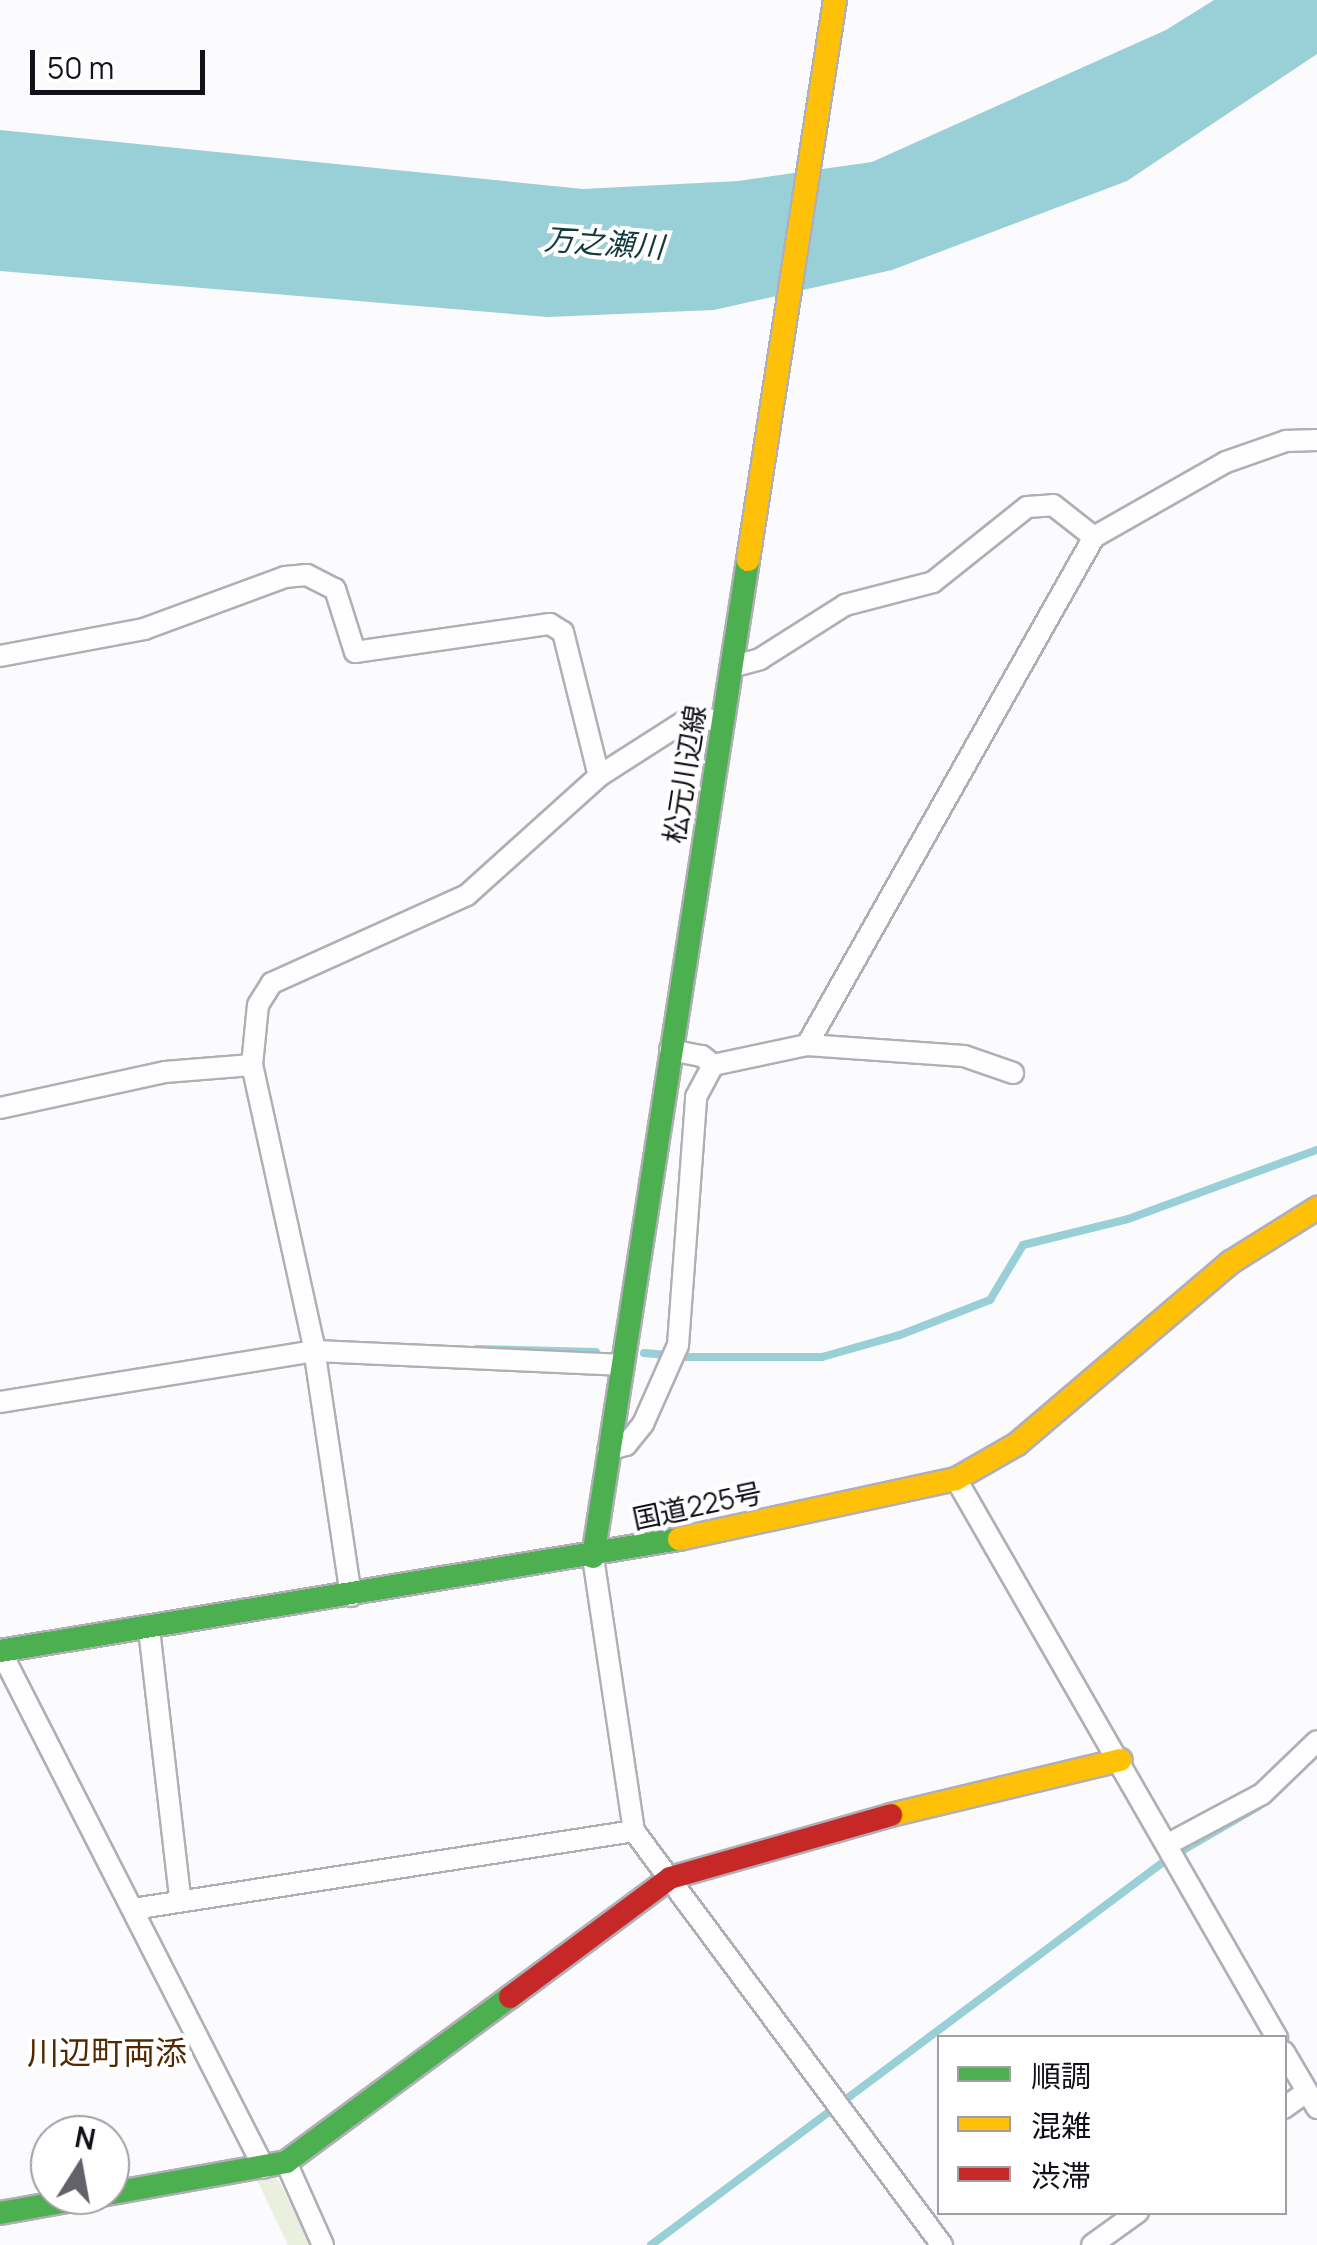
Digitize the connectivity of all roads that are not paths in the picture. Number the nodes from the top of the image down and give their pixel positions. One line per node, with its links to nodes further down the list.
1 (835, 0): 5 (main road, 松元川辺線)
2 (1317, 440): 3 (street)
3 (1094, 537): 5 (street); 8 (street)
4 (0, 656): 7 (street)
5 (732, 667): 6 (main road, 松元川辺線)
6 (722, 720): 7 (street); 9 (main road, 松元川辺線)
7 (599, 776): 10 (street)
8 (807, 1045): 11 (street); 12 (street)
9 (670, 1050): 11 (street); 16 (main road, 松元川辺線)
10 (252, 1064): 13 (street); 15 (street)
11 (714, 1065): 18 (street)
12 (1013, 1072)
13 (0, 1108)
14 (1317, 1208): 19 (main road, 国道225号)
15 (314, 1347): 16 (street); 17 (street); 21 (street)
16 (620, 1365): 18 (main road, 松元川辺線)
17 (0, 1402)
18 (608, 1450): 20 (main road, 松元川辺線)
19 (956, 1479): 20 (main road, 国道225号); 25 (street)
20 (592, 1557): 21 (main road, 国道225号); 26 (street)
21 (352, 1596): 22 (main road, 国道225号)
22 (149, 1628): 23 (main road, 国道225号); 29 (street)
23 (0, 1651): 30 (street)
24 (1317, 1741): 27 (street)
25 (1120, 1760): 27 (street); 28 (main road)
26 (634, 1830): 28 (street); 29 (street)
27 (1174, 1852): 31 (street)
28 (670, 1878): 35 (main road); 39 (street)
29 (180, 1898): 30 (street)
30 (133, 1909): 35 (street)
31 (1274, 2035)
32 (1287, 2057): 33 (street)
33 (1312, 2100): 34 (street)
34 (1287, 2107)
35 (275, 2165): 36 (main road); 38 (street)
36 (0, 2213)
37 (1134, 2215): 40 (street)
38 (324, 2245)
39 (942, 2245)
40 (1092, 2245)

